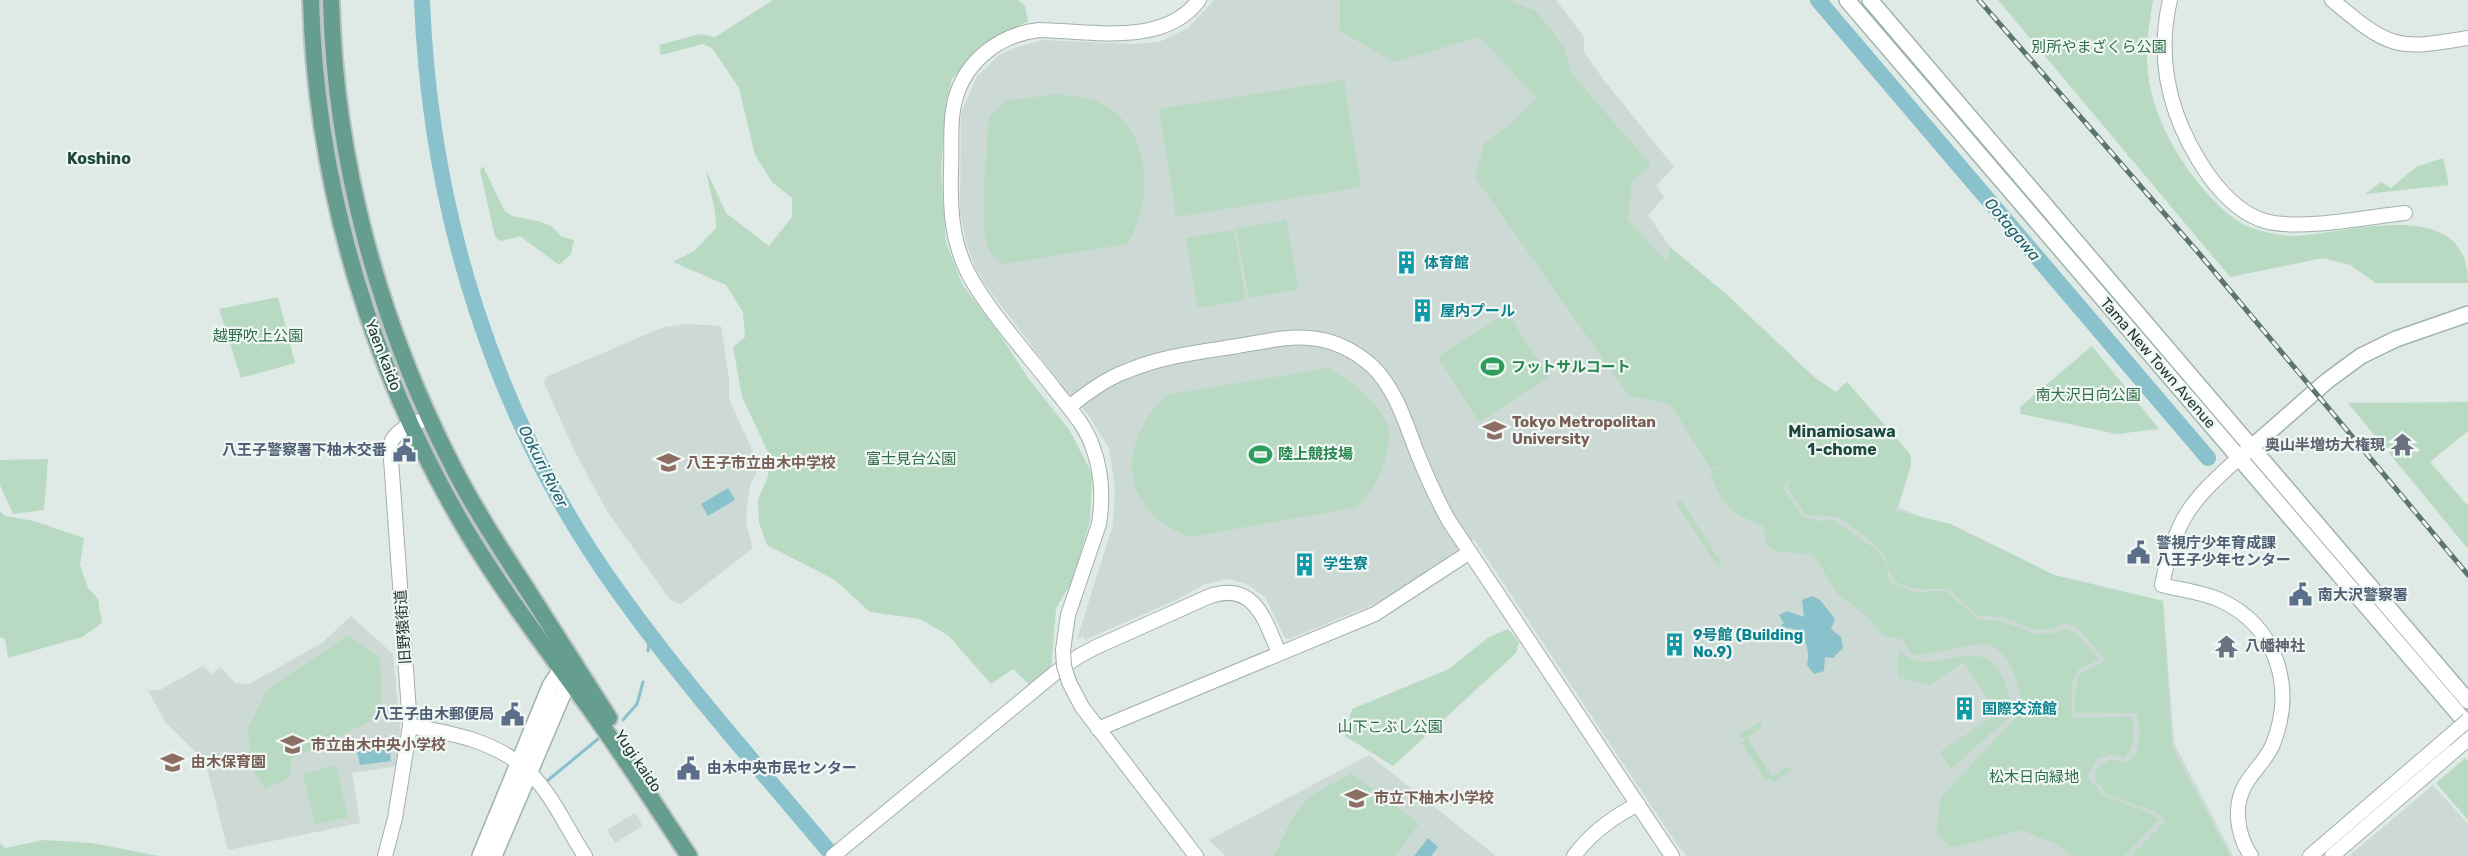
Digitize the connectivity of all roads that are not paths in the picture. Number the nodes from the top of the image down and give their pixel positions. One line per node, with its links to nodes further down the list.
1 (311, 0): 13 (main road, Yaen kaido)
2 (331, 0): 12 (main road, Yaen kaido)
3 (1199, 0): 11 (street)
4 (1847, 0): 15 (main road, Tama New Town Avenue)
5 (1870, 0): 14 (main road, Tama New Town Avenue)
6 (2170, 0): 9 (street)
7 (2331, 0): 8 (street)
8 (2468, 38)
9 (2405, 213)
10 (2468, 314): 14 (main road)
11 (1069, 407): 16 (street); 23 (street, bridge)
12 (429, 418): 13 (street, 旧野猿街道); 18 (main road, Yaen kaido)
13 (411, 424): 18 (main road, Yaen kaido); 22 (street, 旧野猿街道)
14 (2252, 447): 15 (main road); 19 (main road, Tama New Town Avenue)
15 (2239, 458): 21 (main road, Tama New Town Avenue); 38 (street)
16 (1470, 552): 17 (street); 27 (street)
17 (1279, 654): 23 (street); 34 (street)
18 (569, 673): 26 (main road); 32 (main road, Yugi kaido); 33 (main road, Yugi kaido)
19 (2468, 701)
20 (2468, 720): 25 (street, bridge)
21 (2468, 725)
22 (411, 726): 26 (street); 28 (street, 旧野猿街道)
23 (1098, 729): 35 (street)
24 (2468, 739): 25 (street)
25 (2449, 745): 39 (street); 40 (street)
26 (523, 767): 29 (main road); 30 (main road); 31 (street)
27 (1638, 804): 36 (street); 37 (street)
28 (385, 856)
29 (480, 856)
30 (494, 856)
31 (585, 856)
32 (688, 856)
33 (701, 856)
34 (834, 856)
35 (1196, 856)
36 (1574, 856)
37 (1672, 856)
38 (2251, 856)
39 (2310, 856)
40 (2332, 856)

